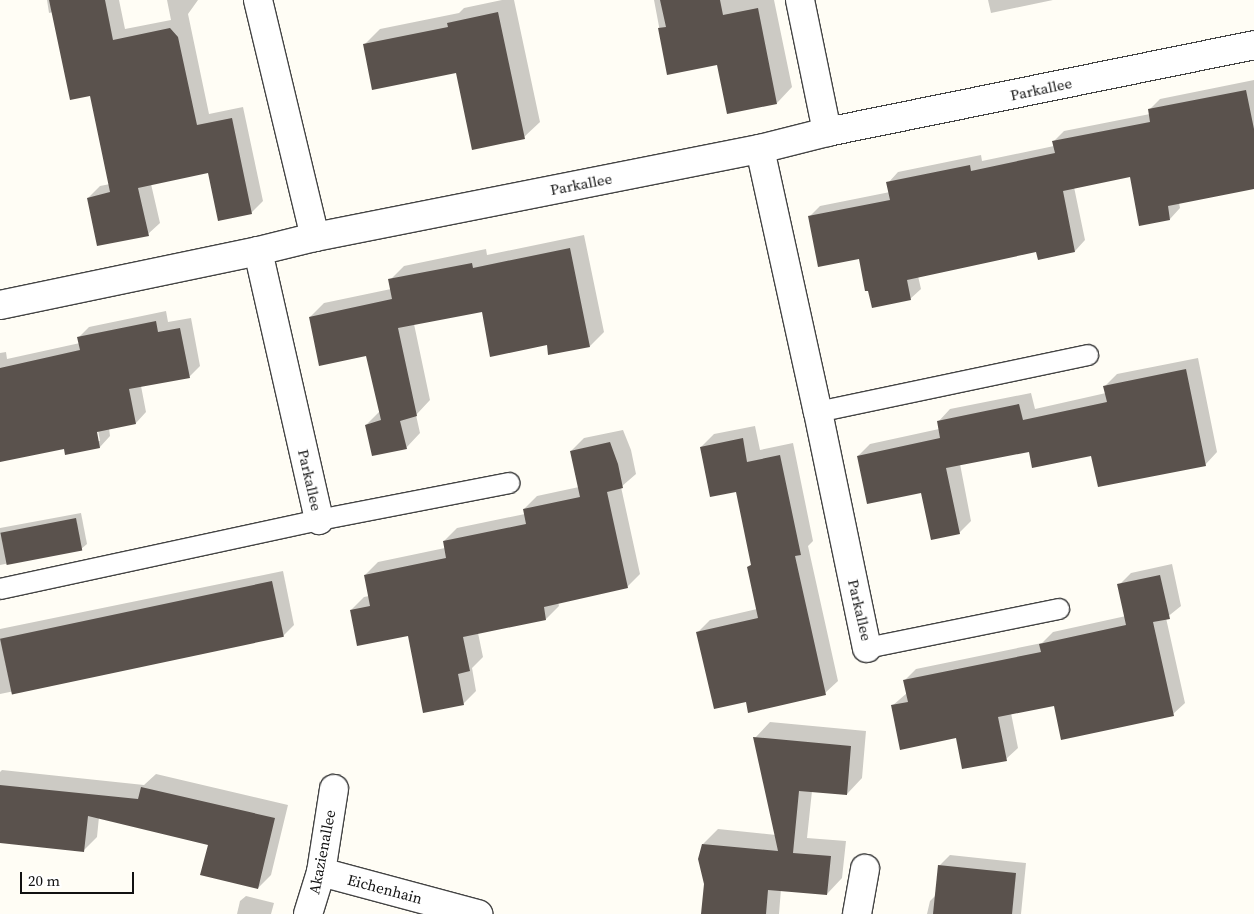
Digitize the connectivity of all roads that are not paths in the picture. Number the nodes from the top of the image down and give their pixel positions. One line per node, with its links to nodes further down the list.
1 (258, 0): 6 (street)
2 (800, 0): 4 (street)
3 (1254, 45): 4 (street, Parkallee)
4 (827, 132): 5 (street, Parkallee)
5 (760, 149): 6 (street, Parkallee); 10 (street, Parkallee)
6 (315, 237): 7 (street, Parkallee)
7 (258, 252): 8 (street, Parkallee); 12 (street, Parkallee)
8 (0, 305)
9 (1088, 356): 10 (lane)
10 (818, 412): 15 (street, Parkallee)
11 (509, 483): 12 (lane, Parkallee)
12 (319, 520): 13 (lane)
13 (0, 589)
14 (1059, 609): 15 (lane, Parkallee)
15 (867, 648)
16 (334, 789): 18 (street, Akazienallee)
17 (865, 869): 21 (street)
18 (321, 872): 19 (street, Akazienallee); 20 (street, Eichenhain)
19 (308, 914)
20 (478, 914)
21 (857, 914)

